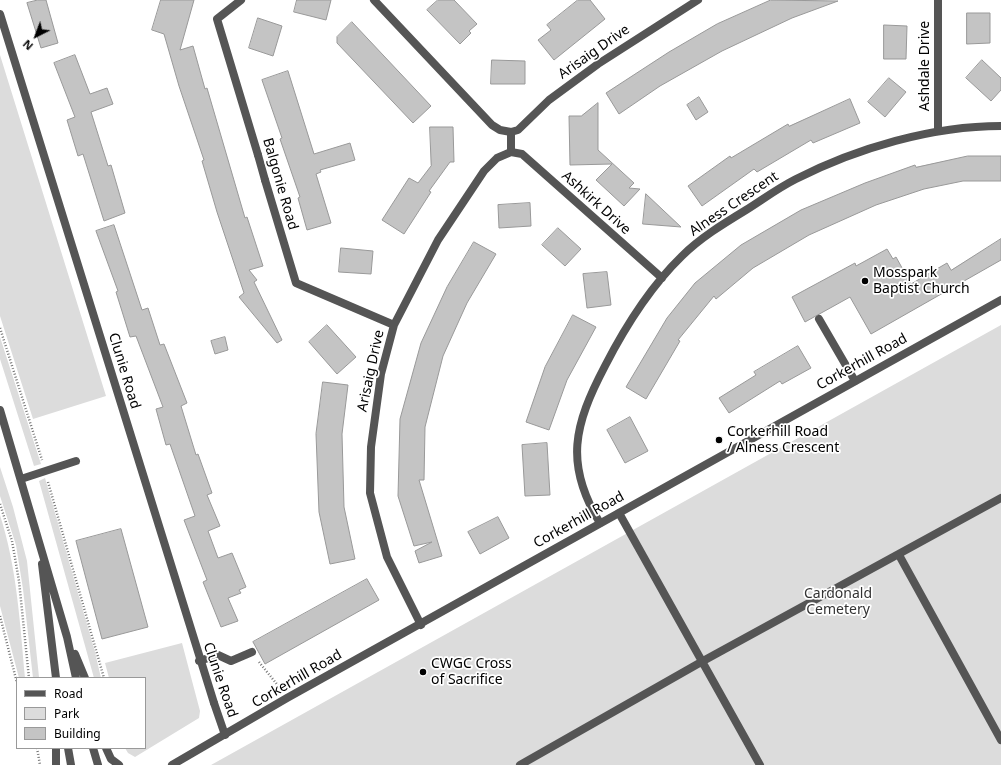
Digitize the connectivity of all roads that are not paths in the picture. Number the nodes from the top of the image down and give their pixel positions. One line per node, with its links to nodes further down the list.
1 (241, 0): 13 (street, Balgonie Road)
2 (374, 0): 8 (street)
3 (938, 0): 7 (street, Ashdale Drive)
4 (693, 1): 8 (street, Arisaig Drive)
5 (0, 14): 26 (street, Clunie Road)
6 (1001, 126): 7 (street, Alness Crescent)
7 (938, 131): 10 (street, Alness Crescent)
8 (511, 132): 9 (street)
9 (511, 152): 10 (street, Ashkirk Drive); 13 (street, Arisaig Drive)
10 (662, 278): 20 (street, Alness Crescent)
11 (1001, 300): 14 (street, Corkerhill Road)
12 (819, 319): 14 (street)
13 (394, 325): 23 (street, Arisaig Drive)
14 (855, 381): 19 (street, Corkerhill Road)
15 (0, 410): 17 (street)
16 (76, 461): 17 (street)
17 (21, 479): 21 (street)
18 (1001, 498): 22 (street)
19 (619, 513): 20 (street, Corkerhill Road); 27 (street)
20 (600, 523): 23 (street, Corkerhill Road)
21 (39, 539): 24 (street); 28 (street)
22 (899, 555): 27 (street); 32 (street)
23 (421, 625): 31 (street, Corkerhill Road)
24 (67, 637): 29 (street); 30 (street)
25 (252, 652): 26 (street)
26 (199, 661): 31 (street, Clunie Road)
27 (703, 661): 42 (street); 43 (street)
28 (56, 677)
29 (76, 677)
30 (85, 677)
31 (225, 736): 41 (street, Corkerhill Road)
32 (1001, 740)
33 (56, 749): 37 (street)
34 (68, 749): 38 (street)
35 (93, 749): 39 (street)
36 (106, 749): 40 (street)
37 (56, 765)
38 (71, 765)
39 (98, 765)
40 (118, 765)
41 (172, 765)
42 (520, 765)
43 (760, 765)

